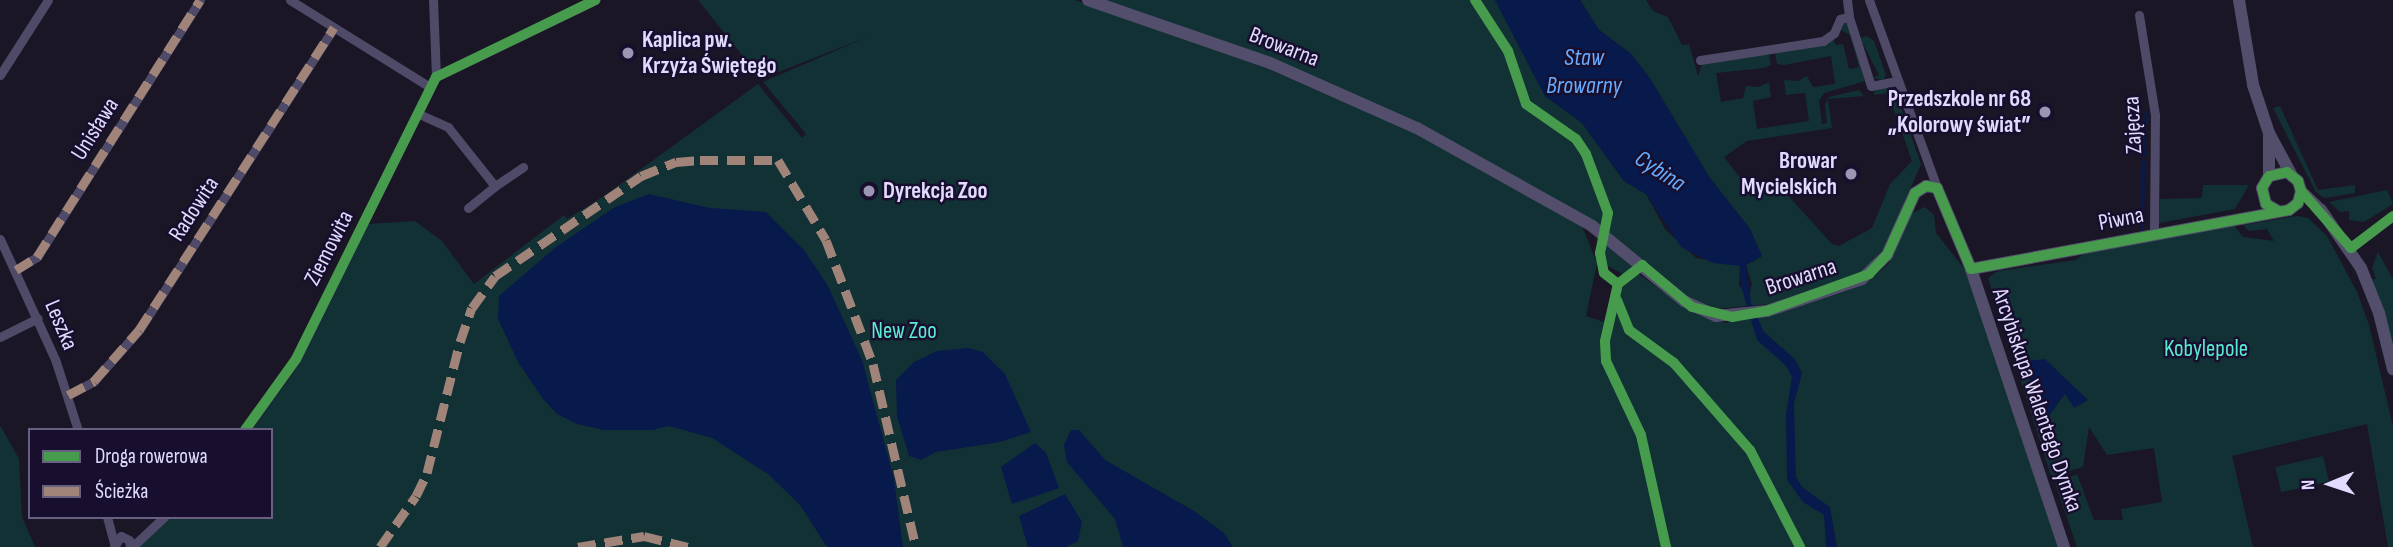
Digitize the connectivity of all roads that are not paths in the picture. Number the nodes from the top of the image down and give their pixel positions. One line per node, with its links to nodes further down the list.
1 (48, 0): 14 (street)
2 (200, 0): 36 (street, Unisława)
3 (290, 0): 12 (street)
4 (433, 0): 15 (street)
5 (595, 0): 15 (street)
6 (1088, 0): 24 (street, Browarna)
7 (1847, 0): 11 (street)
8 (1869, 0): 16 (street)
9 (2239, 0): 19 (street)
10 (2139, 15): 33 (street, Zajęcza)
11 (1849, 17): 13 (street); 16 (street)
12 (334, 27): 17 (street); 41 (street, Radowita)
13 (1700, 60)
14 (0, 75)
15 (436, 77): 17 (street, Ziemowita)
16 (1896, 81): 24 (street)
17 (430, 87): 18 (street, Ziemowita)
18 (419, 114): 23 (street); 43 (street, Ziemowita)
19 (2269, 133): 21 (street); 22 (street)
20 (523, 167): 23 (street)
21 (2291, 174): 22 (street); 25 (street)
22 (2269, 176): 26 (street)
23 (495, 186): 28 (street)
24 (1937, 188): 37 (street, Arcybiskupa Walentego Dymka)
25 (2301, 191): 27 (street); 32 (street)
26 (2262, 197): 29 (street); 31 (street)
27 (2294, 207): 29 (street); 32 (street)
28 (468, 208)
29 (2278, 211): 31 (street, Piwna)
30 (2393, 216): 35 (street)
31 (2238, 219): 33 (street, Piwna)
32 (2333, 226): 35 (street)
33 (2154, 235): 37 (street, Piwna)
34 (0, 239): 36 (street, Leszka)
35 (2351, 248): 40 (street)
36 (16, 270): 38 (street, Leszka)
37 (1971, 270): 49 (street, Arcybiskupa Walentego Dymka)
38 (38, 318): 39 (street); 41 (street, Leszka)
39 (0, 337)
40 (2393, 369)
41 (68, 395): 42 (street, Leszka)
42 (77, 428)
43 (246, 428)
44 (107, 519): 47 (street)
45 (162, 519): 46 (street)
46 (147, 533): 47 (street); 48 (street)
47 (118, 541): 48 (street)
48 (131, 547)
49 (2064, 547)

